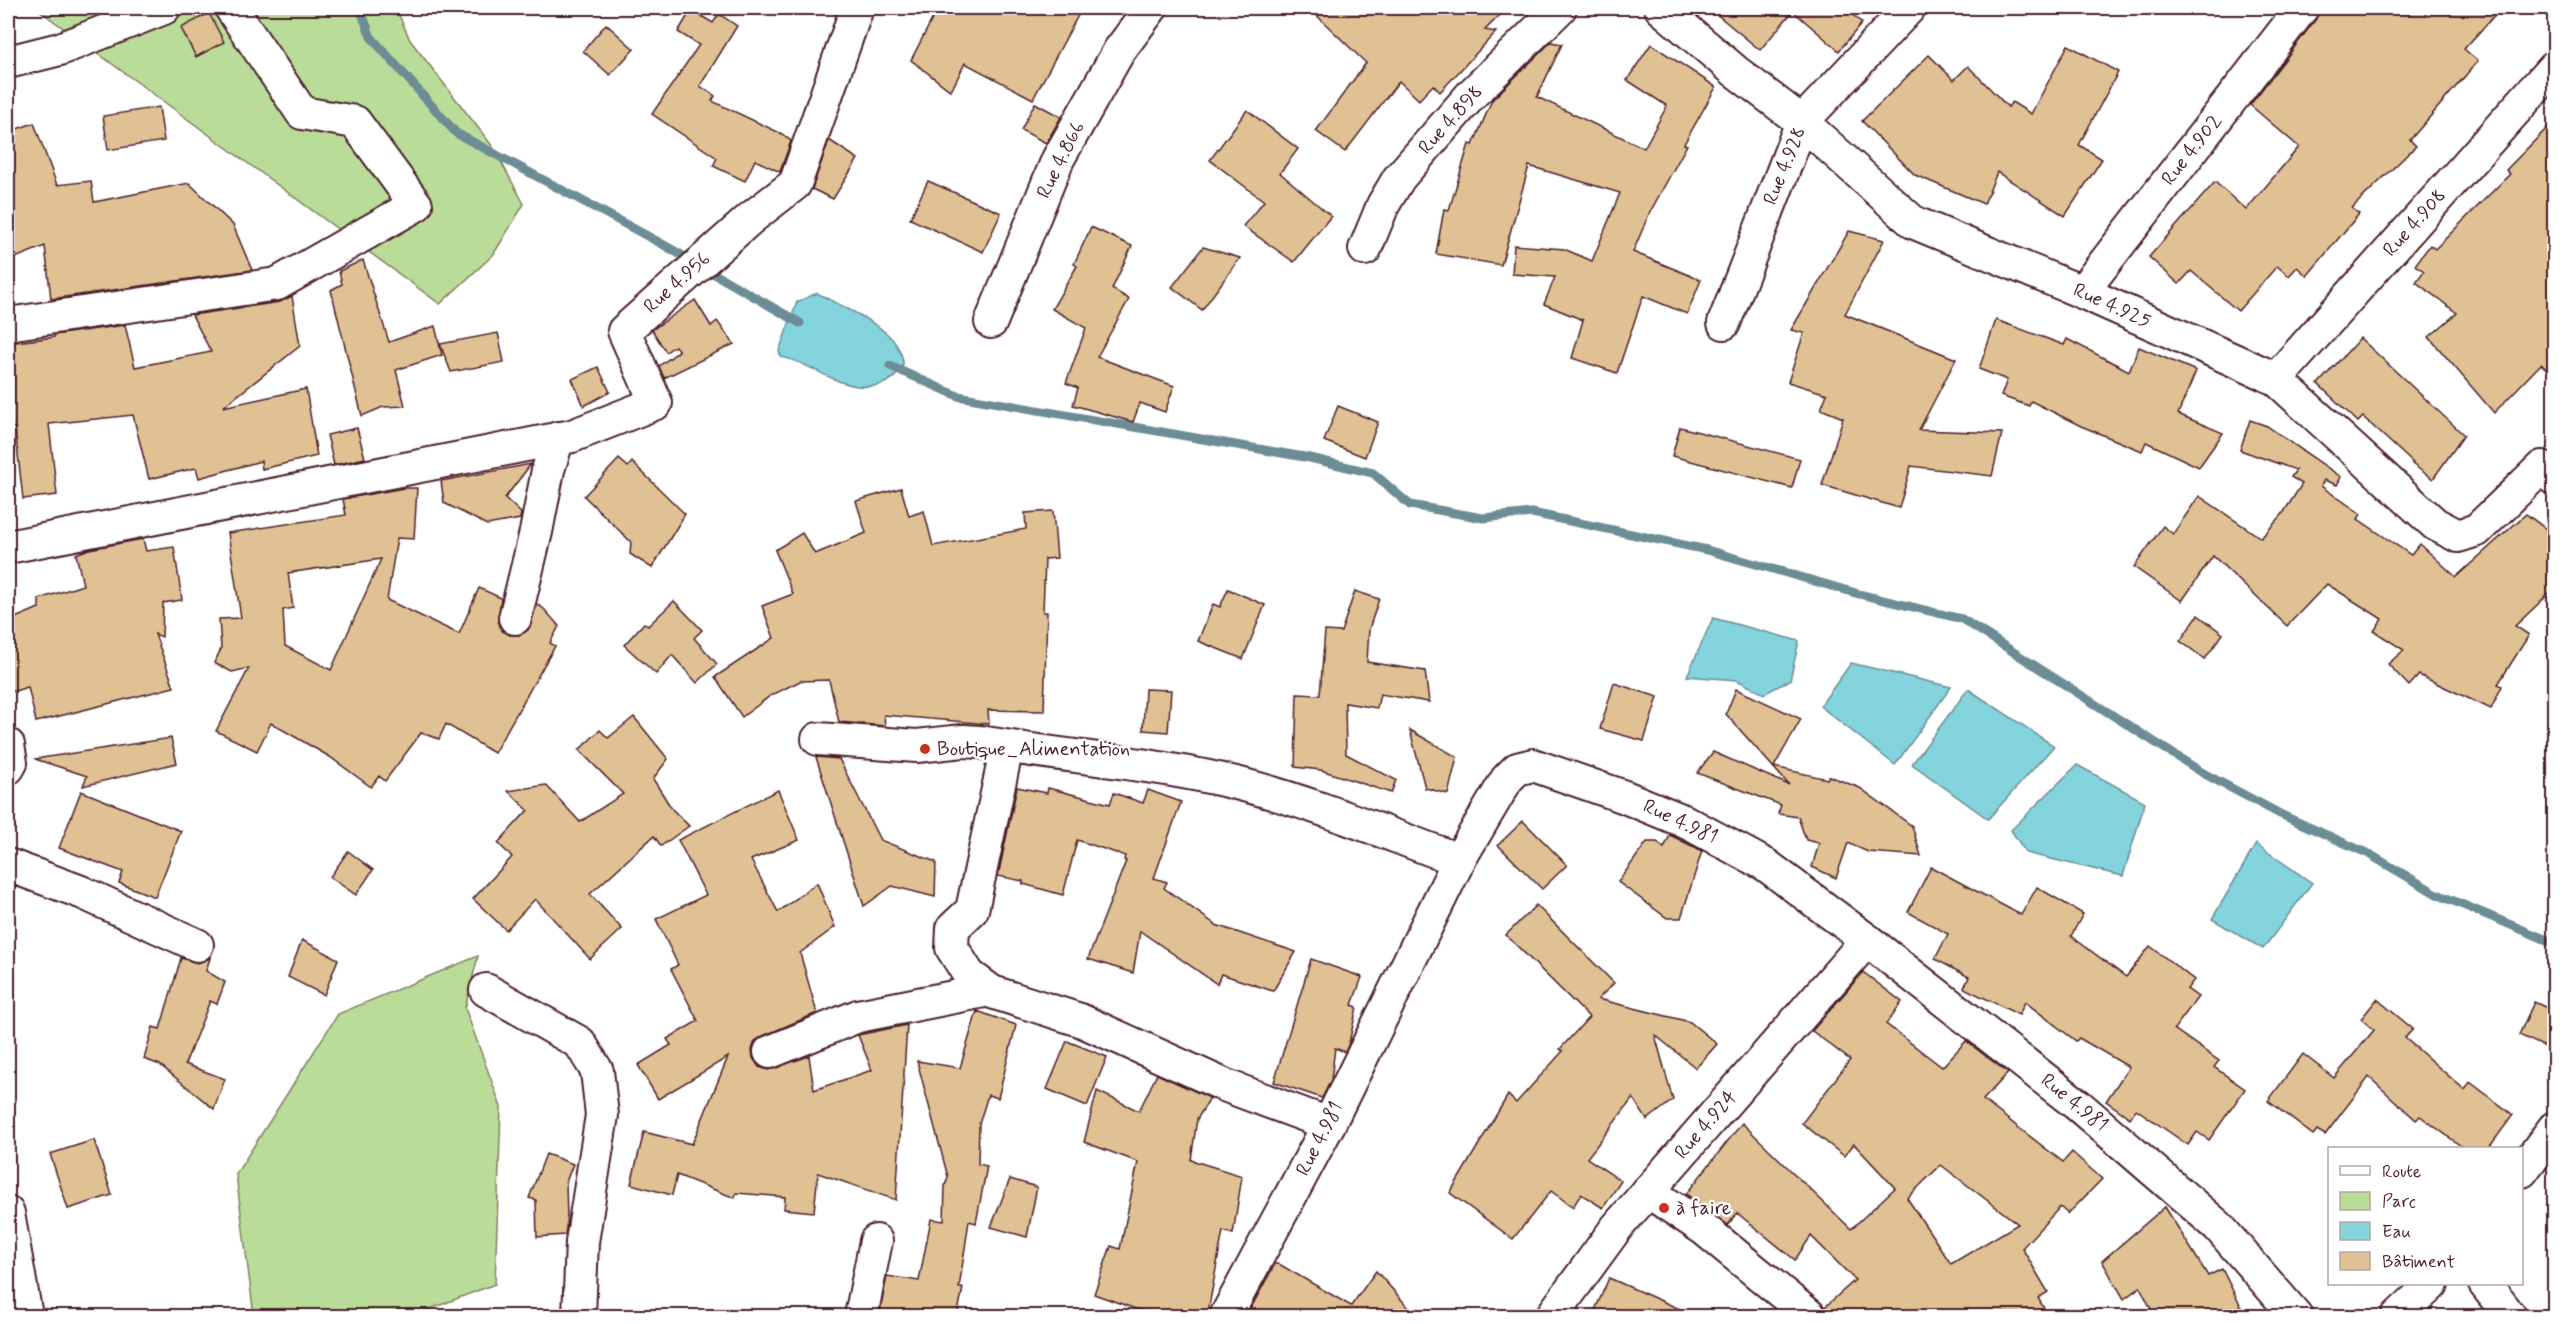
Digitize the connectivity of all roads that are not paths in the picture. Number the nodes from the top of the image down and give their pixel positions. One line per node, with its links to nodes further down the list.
1 (164, 8): 9 (street)
2 (231, 8): 16 (street)
3 (858, 8): 18 (street, Rue 4.956)
4 (1150, 8): 14 (street, Rue 4.866)
5 (1560, 8): 12 (street, Rue 4.898)
6 (1661, 8): 11 (street, Rue 4.925)
7 (1909, 8): 11 (street, Rue 4.928)
8 (2302, 8): 13 (street, Rue 4.902)
9 (8, 62)
10 (2554, 67): 17 (street, Rue 4.908)
11 (1802, 122): 13 (street, Rue 4.925); 15 (street, Rue 4.928)
12 (1365, 249)
13 (2082, 292): 17 (street, Rue 4.925)
14 (991, 322)
15 (1724, 323)
16 (8, 324)
17 (2276, 380): 19 (street, Rue 4.925)
18 (558, 438): 20 (street, Rue 4.956); 21 (street)
19 (2550, 466)
20 (8, 547)
21 (515, 618)
22 (818, 739): 24 (street)
23 (8, 745): 25 (street)
24 (1007, 747): 26 (street); 31 (street)
25 (8, 768)
26 (1459, 860): 28 (street, Rue 4.981); 33 (street, Rue 4.981)
27 (8, 865): 29 (street)
28 (1867, 940): 36 (street, Rue 4.924); 47 (street, Rue 4.981)
29 (196, 945)
30 (486, 990): 42 (street)
31 (989, 990): 32 (street); 33 (street)
32 (770, 1052)
33 (1329, 1124): 44 (street, Rue 4.981)
34 (2554, 1128): 35 (street)
35 (2523, 1169)
36 (1648, 1191): 45 (street, Rue 4.924); 46 (street)
37 (8, 1213): 41 (street)
38 (876, 1241): 43 (street)
39 (2431, 1285): 48 (street)
40 (2486, 1285): 49 (street)
41 (26, 1317)
42 (579, 1317)
43 (861, 1317)
44 (1226, 1317)
45 (1552, 1317)
46 (1810, 1317)
47 (2296, 1317)
48 (2398, 1317)
49 (2510, 1317)

